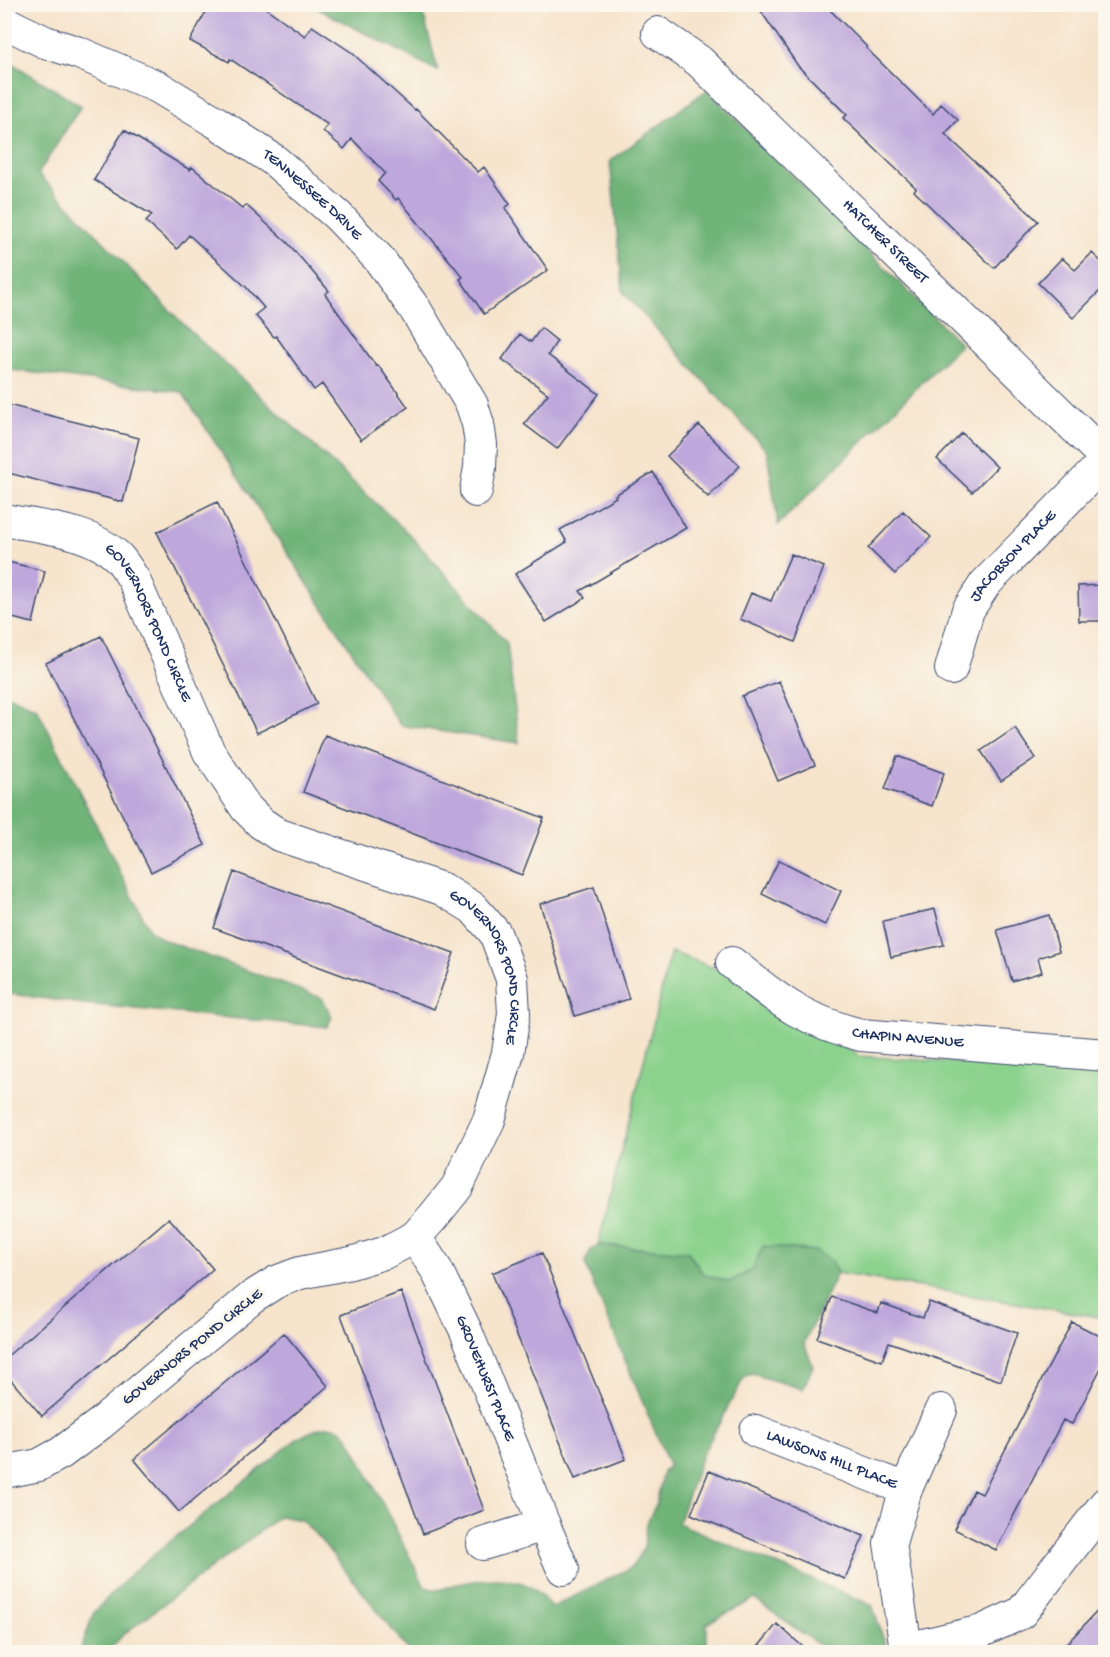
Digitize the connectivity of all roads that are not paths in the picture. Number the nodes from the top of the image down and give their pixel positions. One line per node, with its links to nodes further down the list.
1 (4, 22): 4 (street, TENNESSEE DRIVE)
2 (658, 33): 3 (street, HATCHER STREET)
3 (1106, 459): 6 (street, JACOBSON PLACE)
4 (476, 491)
5 (4, 520): 9 (street, GOVERNORS POND CIRCLE)
6 (951, 669)
7 (732, 963): 8 (street, CHAPIN AVENUE)
8 (1106, 1055)
9 (415, 1237): 12 (street, GOVERNORS POND CIRCLE); 15 (street, GROVEHURST PLACE)
10 (941, 1410): 13 (street)
11 (756, 1431): 13 (street, LAWSONS HILL PLACE)
12 (4, 1472)
13 (906, 1489): 18 (street)
14 (1106, 1503): 18 (street)
15 (544, 1525): 16 (street); 17 (street, GROVEHURST PLACE)
16 (483, 1544)
17 (563, 1569)
18 (905, 1651)

